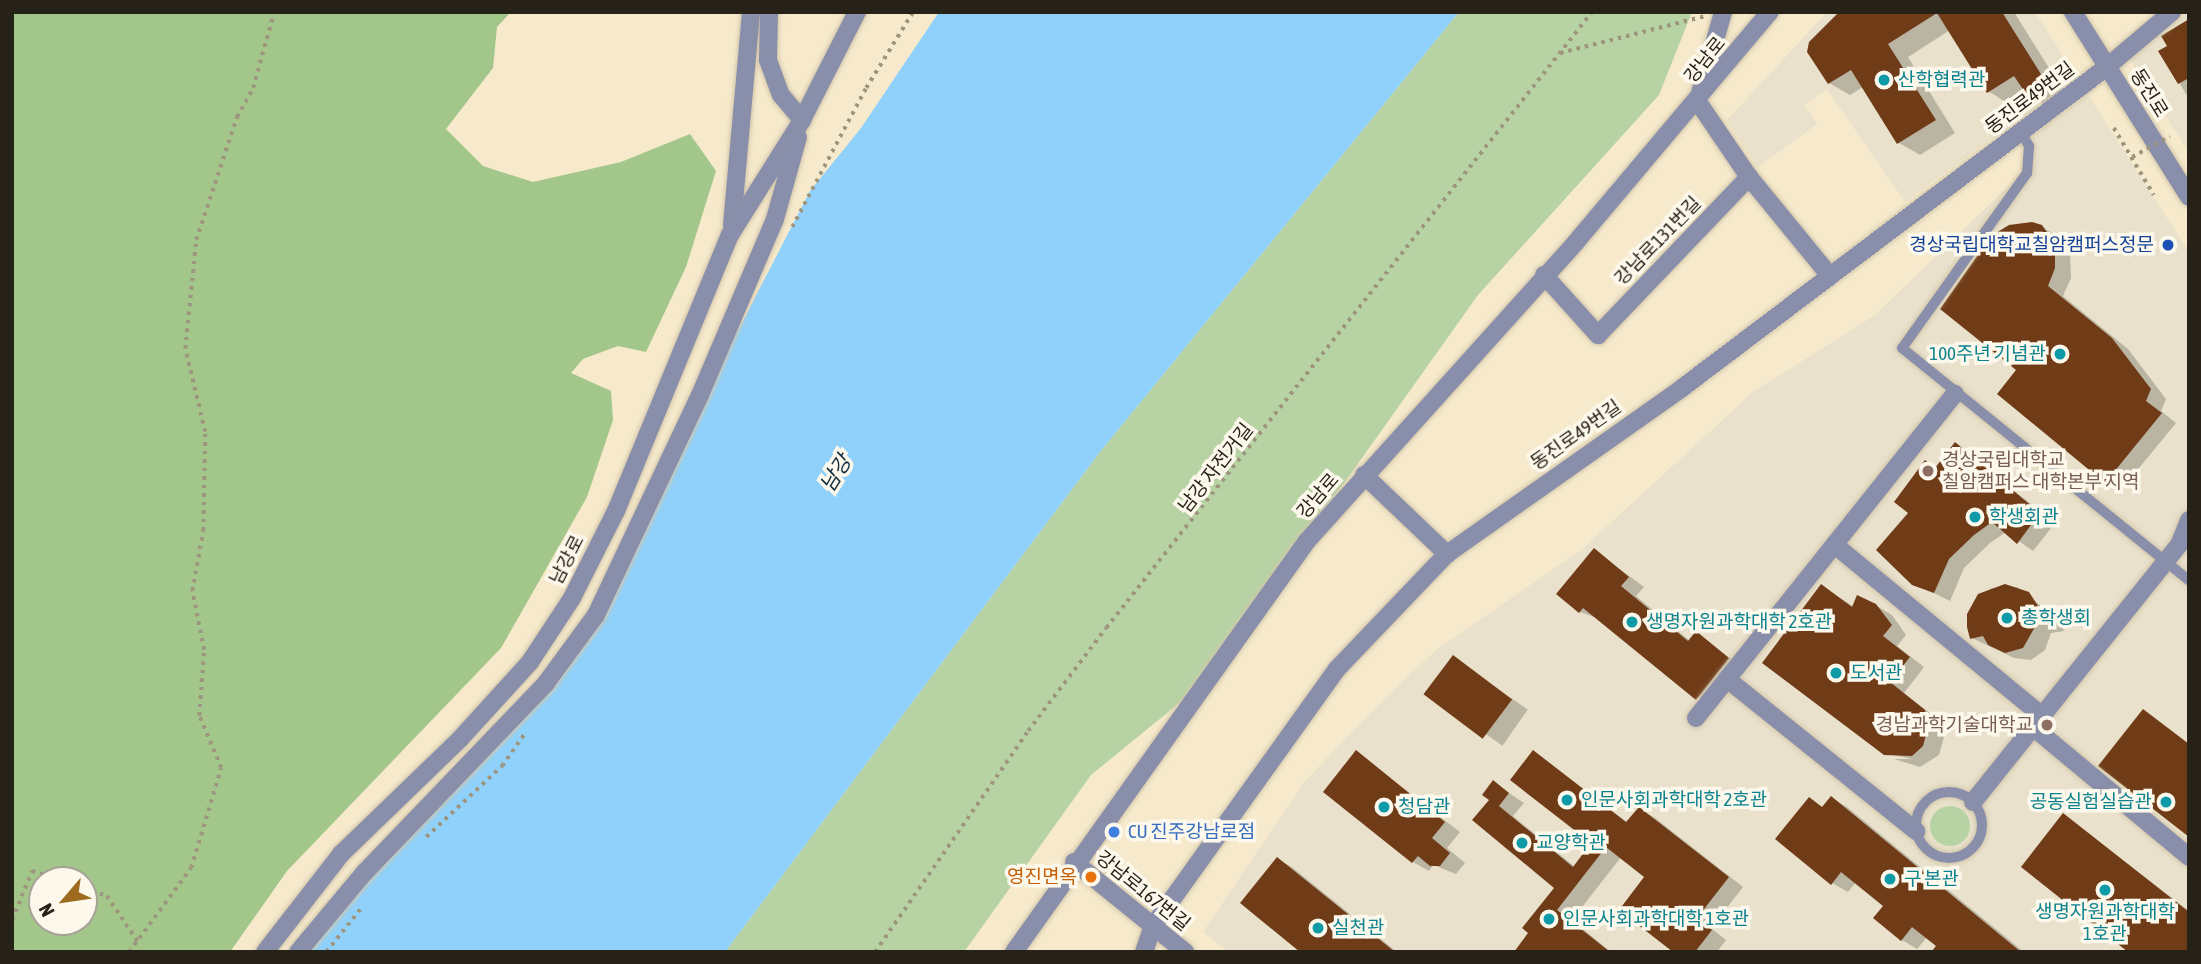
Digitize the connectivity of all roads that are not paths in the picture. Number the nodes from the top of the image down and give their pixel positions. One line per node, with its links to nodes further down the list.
1 (751, 12): 14 (street)
2 (769, 12): 10 (street)
3 (857, 12): 10 (street, 남강로)
4 (1770, 12): 9 (street, 강남로)
5 (2073, 12): 8 (street, 동진로)
6 (2172, 12): 8 (street, 동진로49번길)
7 (1716, 14): 9 (street, 강남로)
8 (2108, 66): 13 (street, 동진로); 16 (street, 동진로49번길)
9 (1698, 102): 12 (street); 15 (street, 강남로)
10 (802, 120): 14 (street, 남강로); 34 (street, 남강로)
11 (2023, 136): 17 (lane)
12 (1749, 177): 15 (street, 강남로131번길); 16 (street)
13 (2189, 197)
14 (730, 235): 33 (street, 남강로)
15 (1544, 275): 18 (street, 강남로)
16 (1830, 275): 22 (street, 동진로49번길)
17 (1955, 394): 21 (street); 23 (lane)
18 (1364, 475): 22 (street); 31 (street, 강남로)
19 (2189, 520): 20 (street)
20 (2184, 542): 23 (street)
21 (1836, 545): 25 (street); 27 (street)
22 (1447, 554): 32 (street, 동진로49번길)
23 (2166, 561): 24 (lane); 27 (street)
24 (2189, 580)
25 (1727, 680): 26 (street); 29 (street)
26 (1696, 718)
27 (2038, 722): 28 (street); 30 (street)
28 (1973, 802): 29 (lane); 29 (lane)
29 (1916, 831)
30 (2189, 857)
31 (1074, 862): 32 (street, 강남로167번길); 35 (street, 강남로)
32 (1153, 926): 36 (street, 동진로49번길); 37 (street, 강남로167번길)
33 (265, 952)
34 (298, 952)
35 (1014, 952)
36 (1144, 952)
37 (1185, 952)

